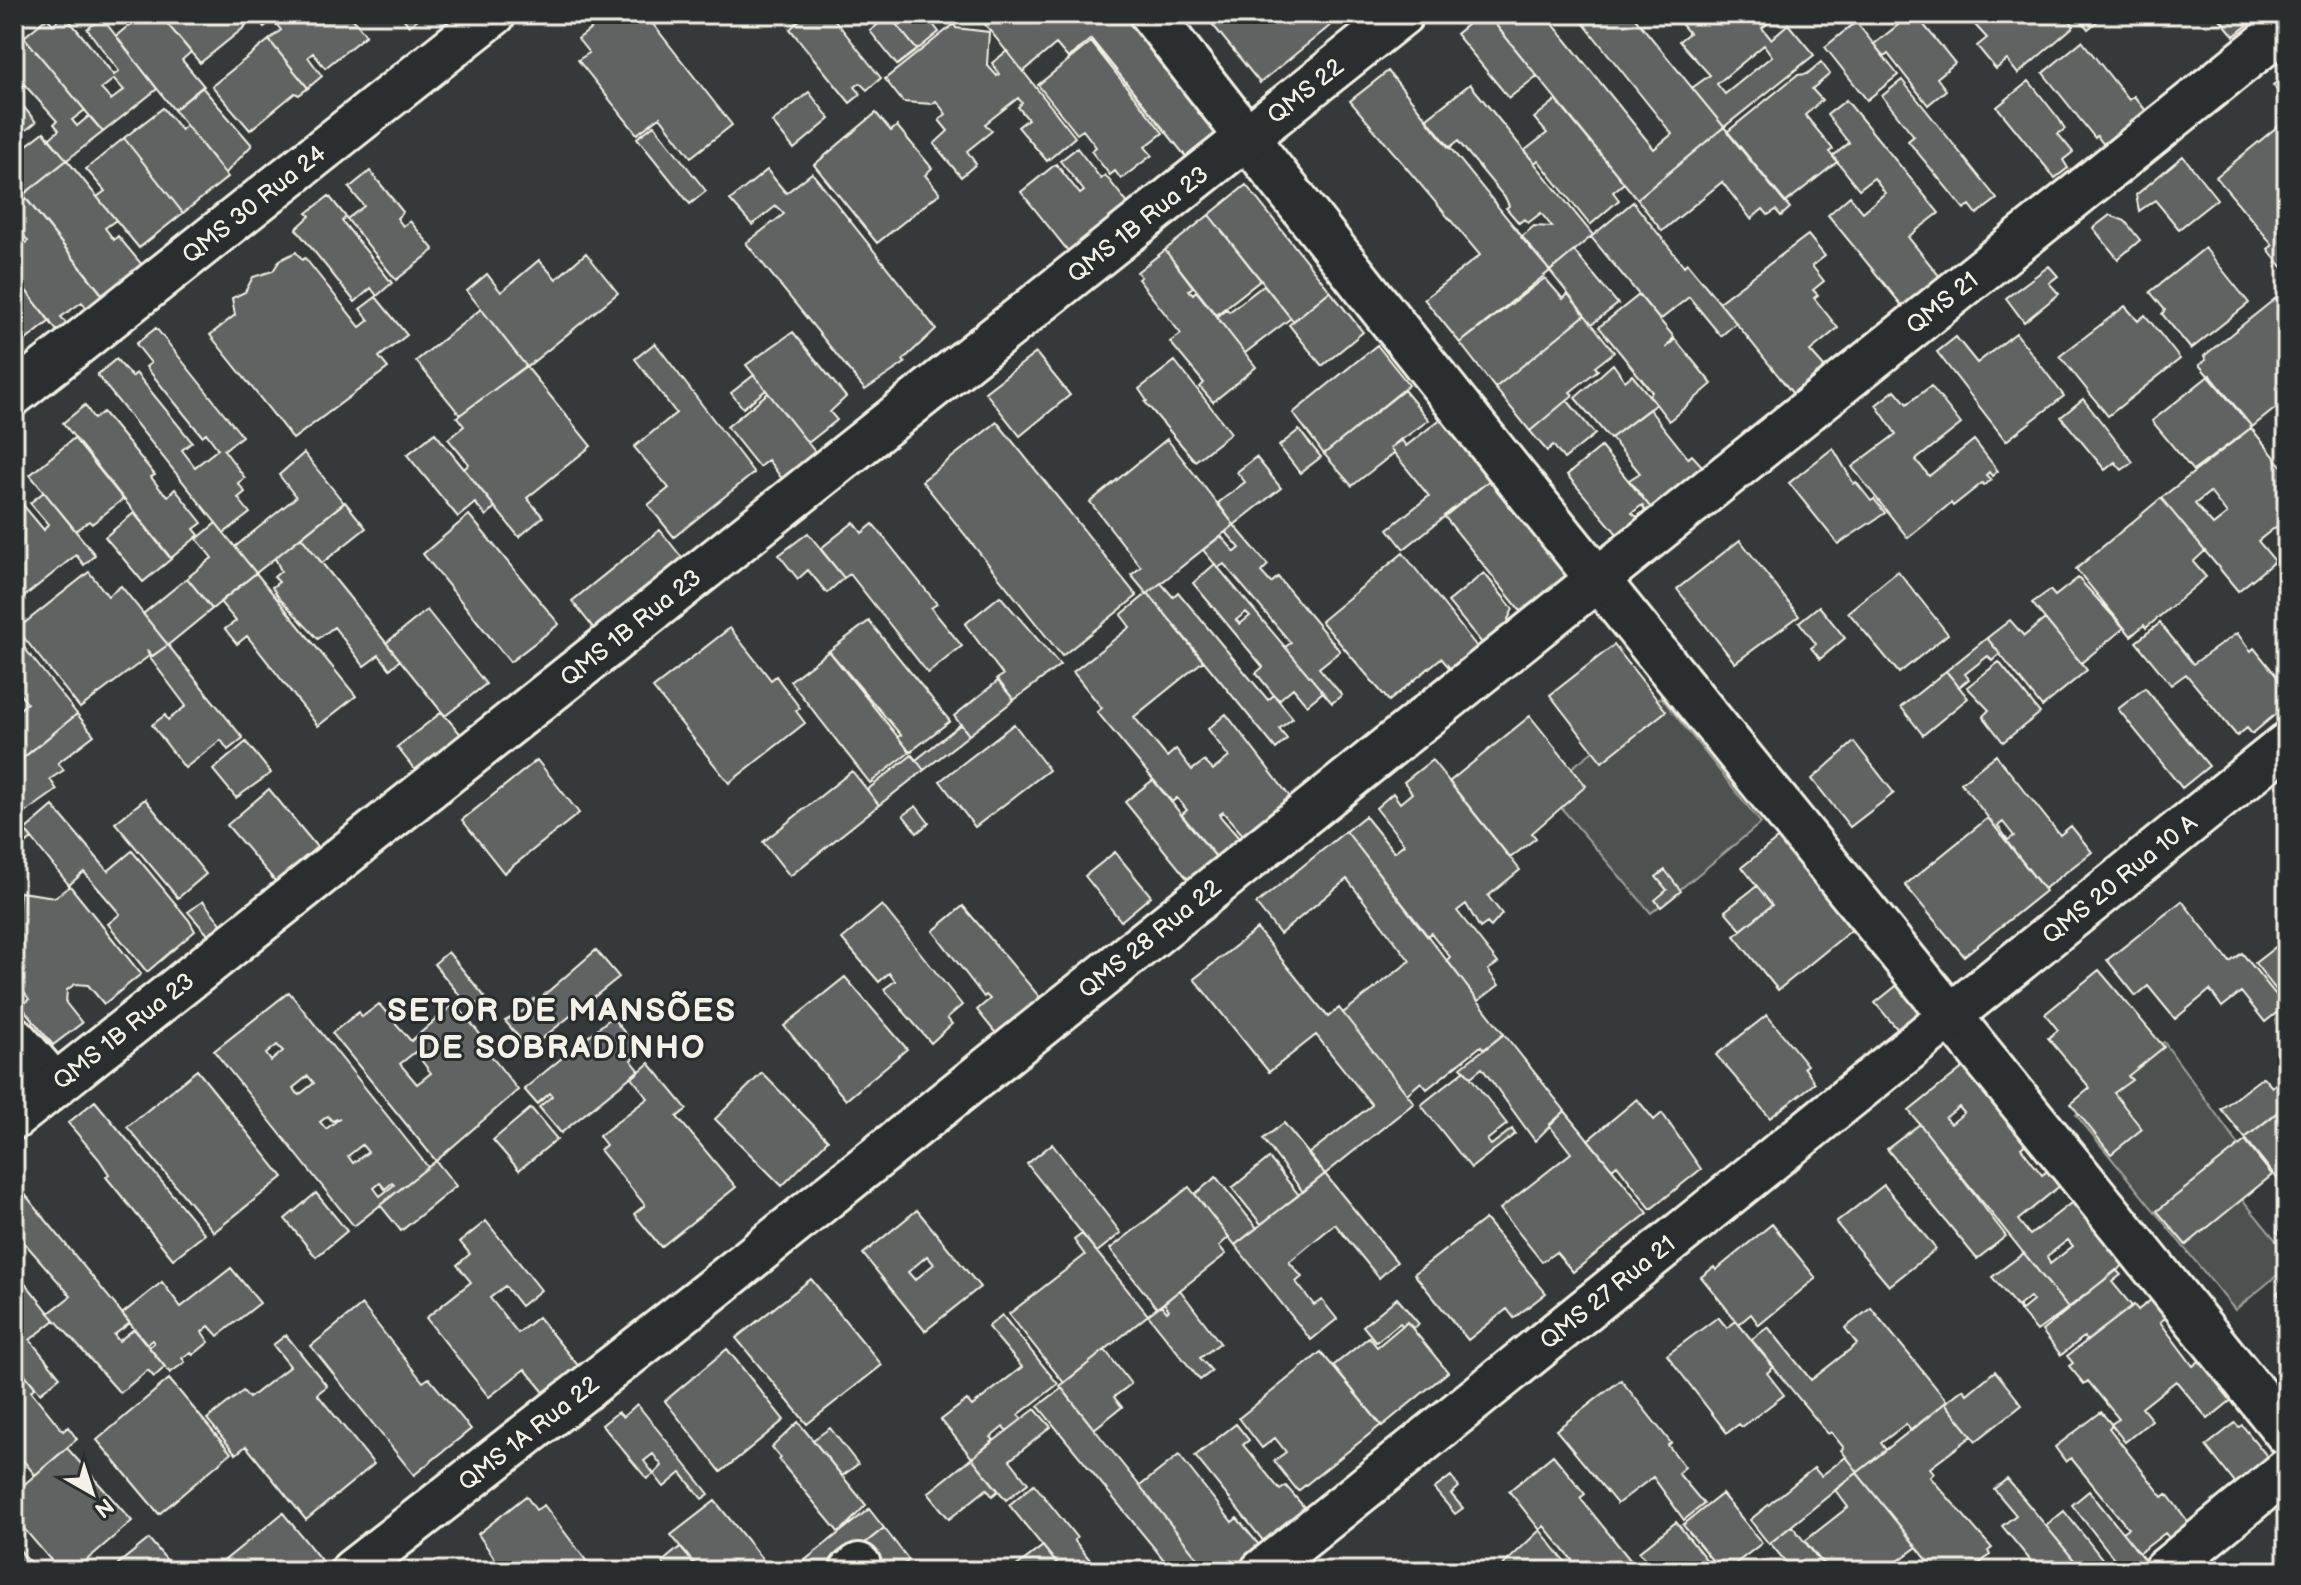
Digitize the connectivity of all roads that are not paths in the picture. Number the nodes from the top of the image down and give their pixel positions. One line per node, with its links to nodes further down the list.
1 (494, 14): 6 (street, QMS 30 Rua 24)
2 (1151, 14): 5 (street)
3 (1402, 14): 5 (street, QMS 22)
4 (2287, 26): 7 (street, QMS 21)
5 (1247, 139): 7 (street); 11 (street, QMS 1B Rua 23)
6 (14, 394)
7 (1595, 579): 9 (street); 13 (street, QMS 28 Rua 22)
8 (2287, 744): 9 (street, QMS 20 Rua 10 A)
9 (1954, 1016): 14 (street); 17 (street, QMS 27 Rua 21)
10 (14, 1038): 11 (street)
11 (55, 1085): 12 (street, QMS 1B Rua 23)
12 (14, 1118)
13 (704, 1296): 16 (street, QMS 1A Rua 22)
14 (2287, 1434)
15 (2287, 1470): 18 (street)
16 (352, 1571)
17 (1262, 1571)
18 (2164, 1571)

